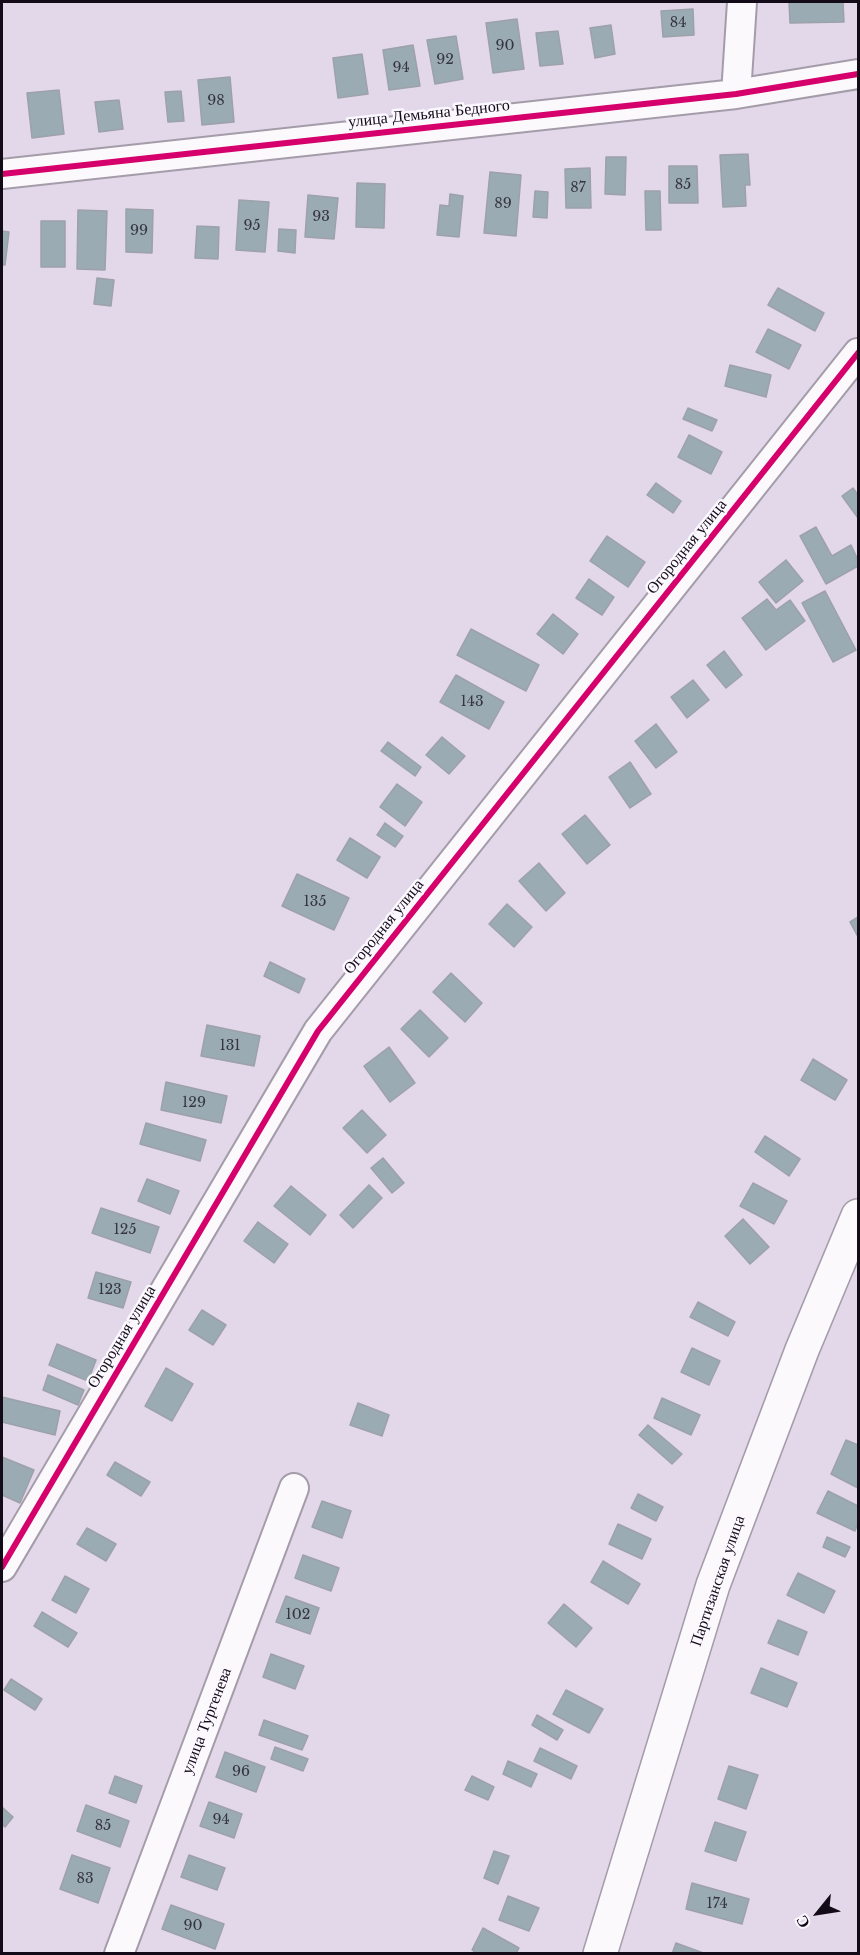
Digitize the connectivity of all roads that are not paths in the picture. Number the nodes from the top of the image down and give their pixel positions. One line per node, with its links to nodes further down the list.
1 (742, 2): 3 (street)
2 (858, 75): 3 (street, улица Демьяна Бедного)
3 (736, 94): 4 (street, улица Демьяна Бедного)
4 (2, 174)
5 (858, 353): 8 (street, Огородная улица)
6 (858, 1216): 10 (street, Партизанская улица)
7 (294, 1488): 9 (street, улица Тургенева)
8 (2, 1567)
9 (119, 1953)
10 (600, 1953)

